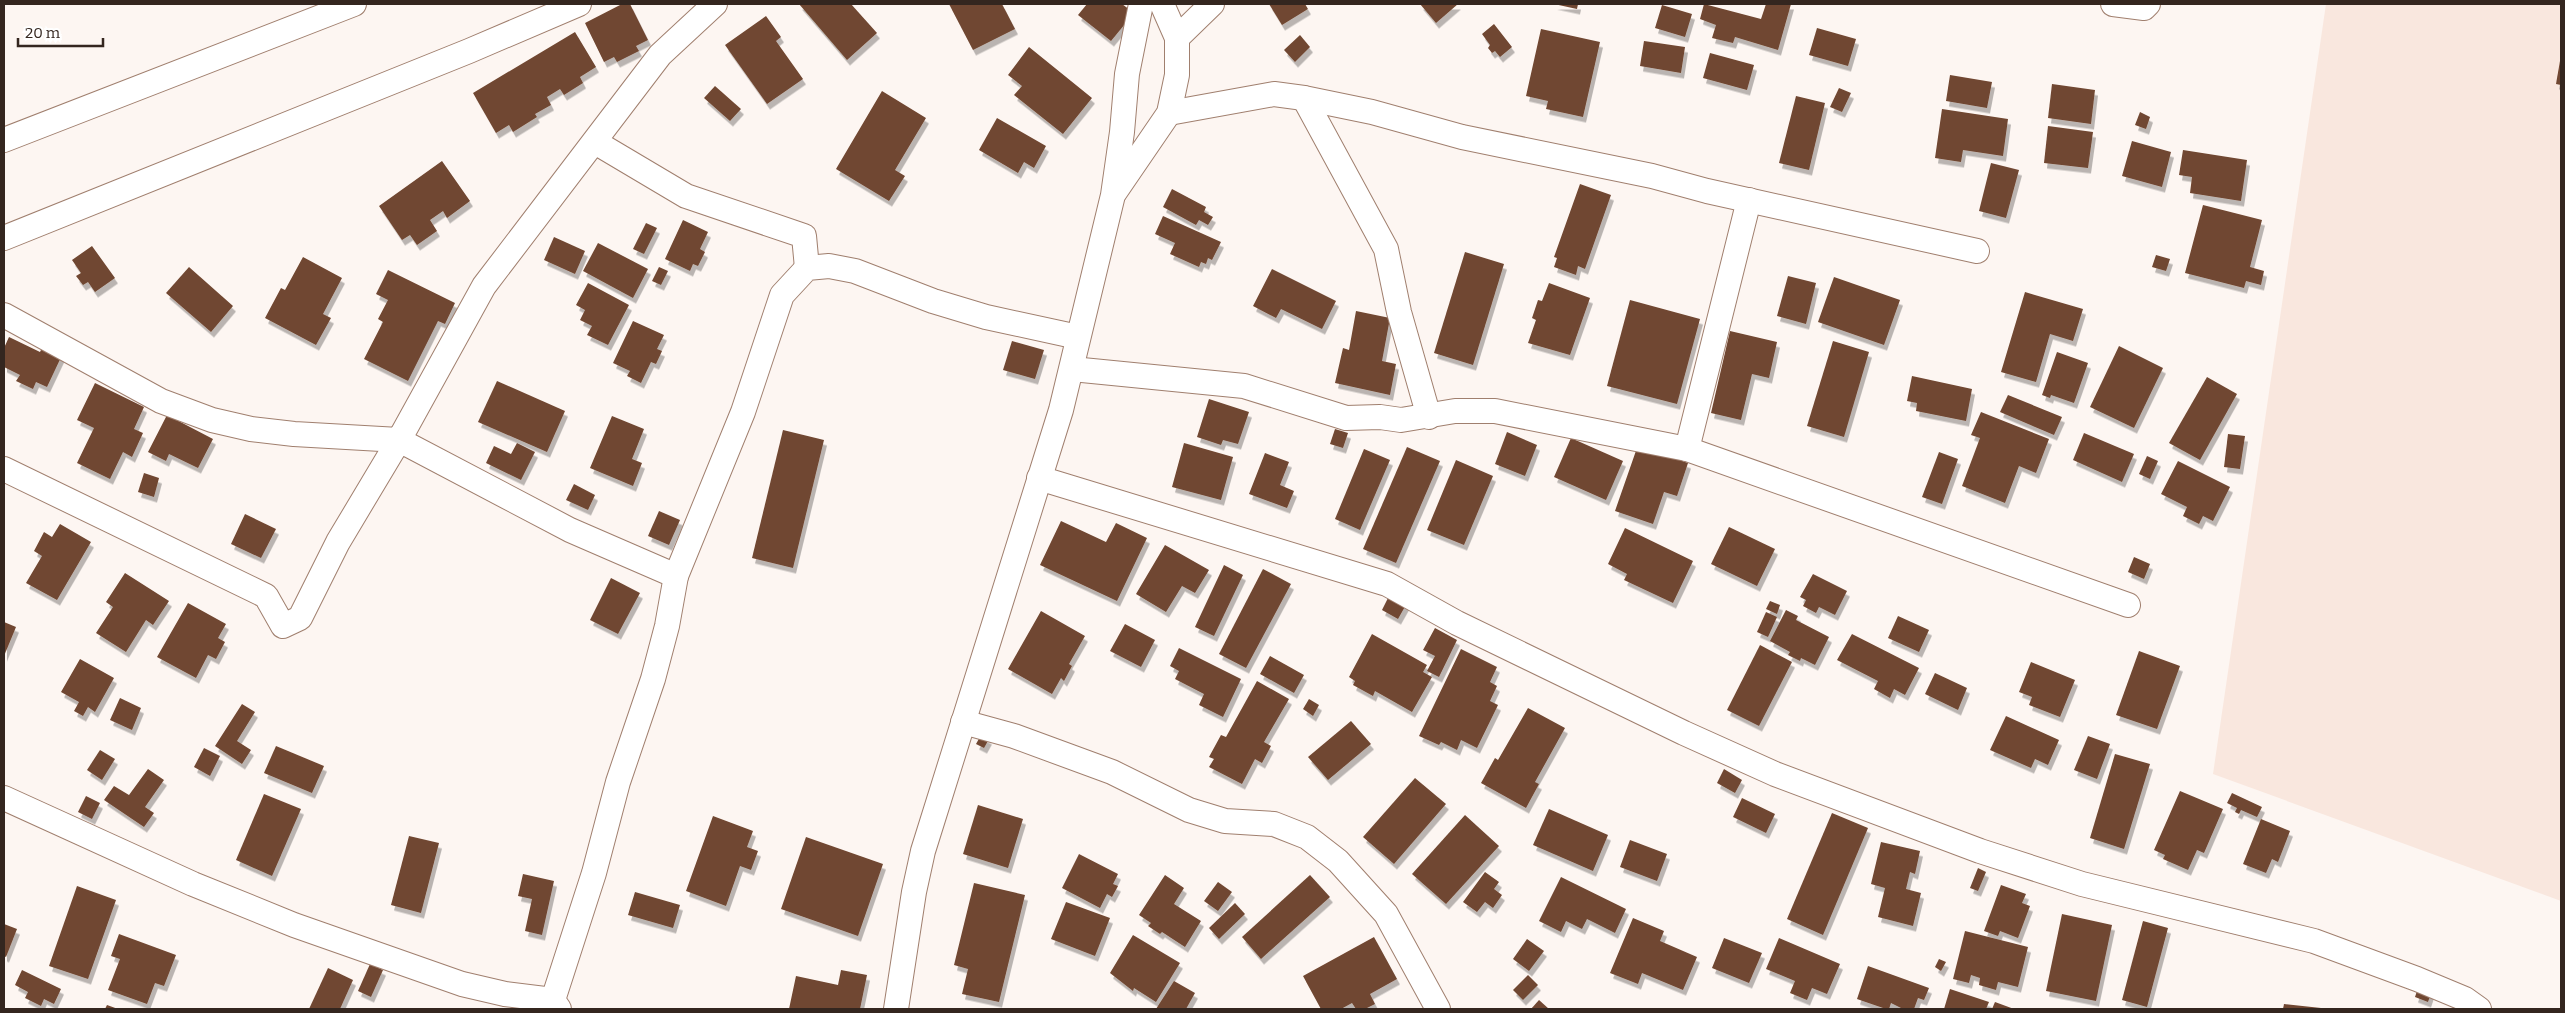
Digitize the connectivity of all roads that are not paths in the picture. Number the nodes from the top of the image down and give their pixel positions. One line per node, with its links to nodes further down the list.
1 (354, 4): 12 (street)
2 (579, 4): 16 (street)
3 (715, 4): 13 (street)
4 (1141, 4): 14 (street)
5 (1162, 4): 9 (street)
6 (1212, 4): 9 (street)
7 (2113, 4): 8 (street)
8 (2148, 4)
9 (1177, 38): 11 (street)
10 (1304, 98): 11 (street); 15 (street); 22 (street)
11 (1169, 113): 14 (street)
12 (4, 140)
13 (594, 142): 18 (street); 23 (street)
14 (1112, 195): 20 (street)
15 (1749, 200): 17 (street); 24 (street)
16 (4, 238)
17 (1977, 250)
18 (807, 268): 20 (street); 27 (street)
19 (4, 315): 23 (street)
20 (1078, 337): 21 (street)
21 (1072, 369): 22 (street); 26 (street)
22 (1429, 417): 24 (street)
23 (399, 440): 25 (street); 27 (street)
24 (1688, 449): 28 (street)
25 (4, 469)
26 (1039, 478): 29 (street); 34 (street)
27 (676, 576): 31 (street)
28 (2128, 605)
29 (963, 722): 32 (street); 33 (street)
30 (4, 798): 31 (street)
31 (556, 1005)
32 (896, 1009)
33 (1438, 1009)
34 (2479, 1009)

